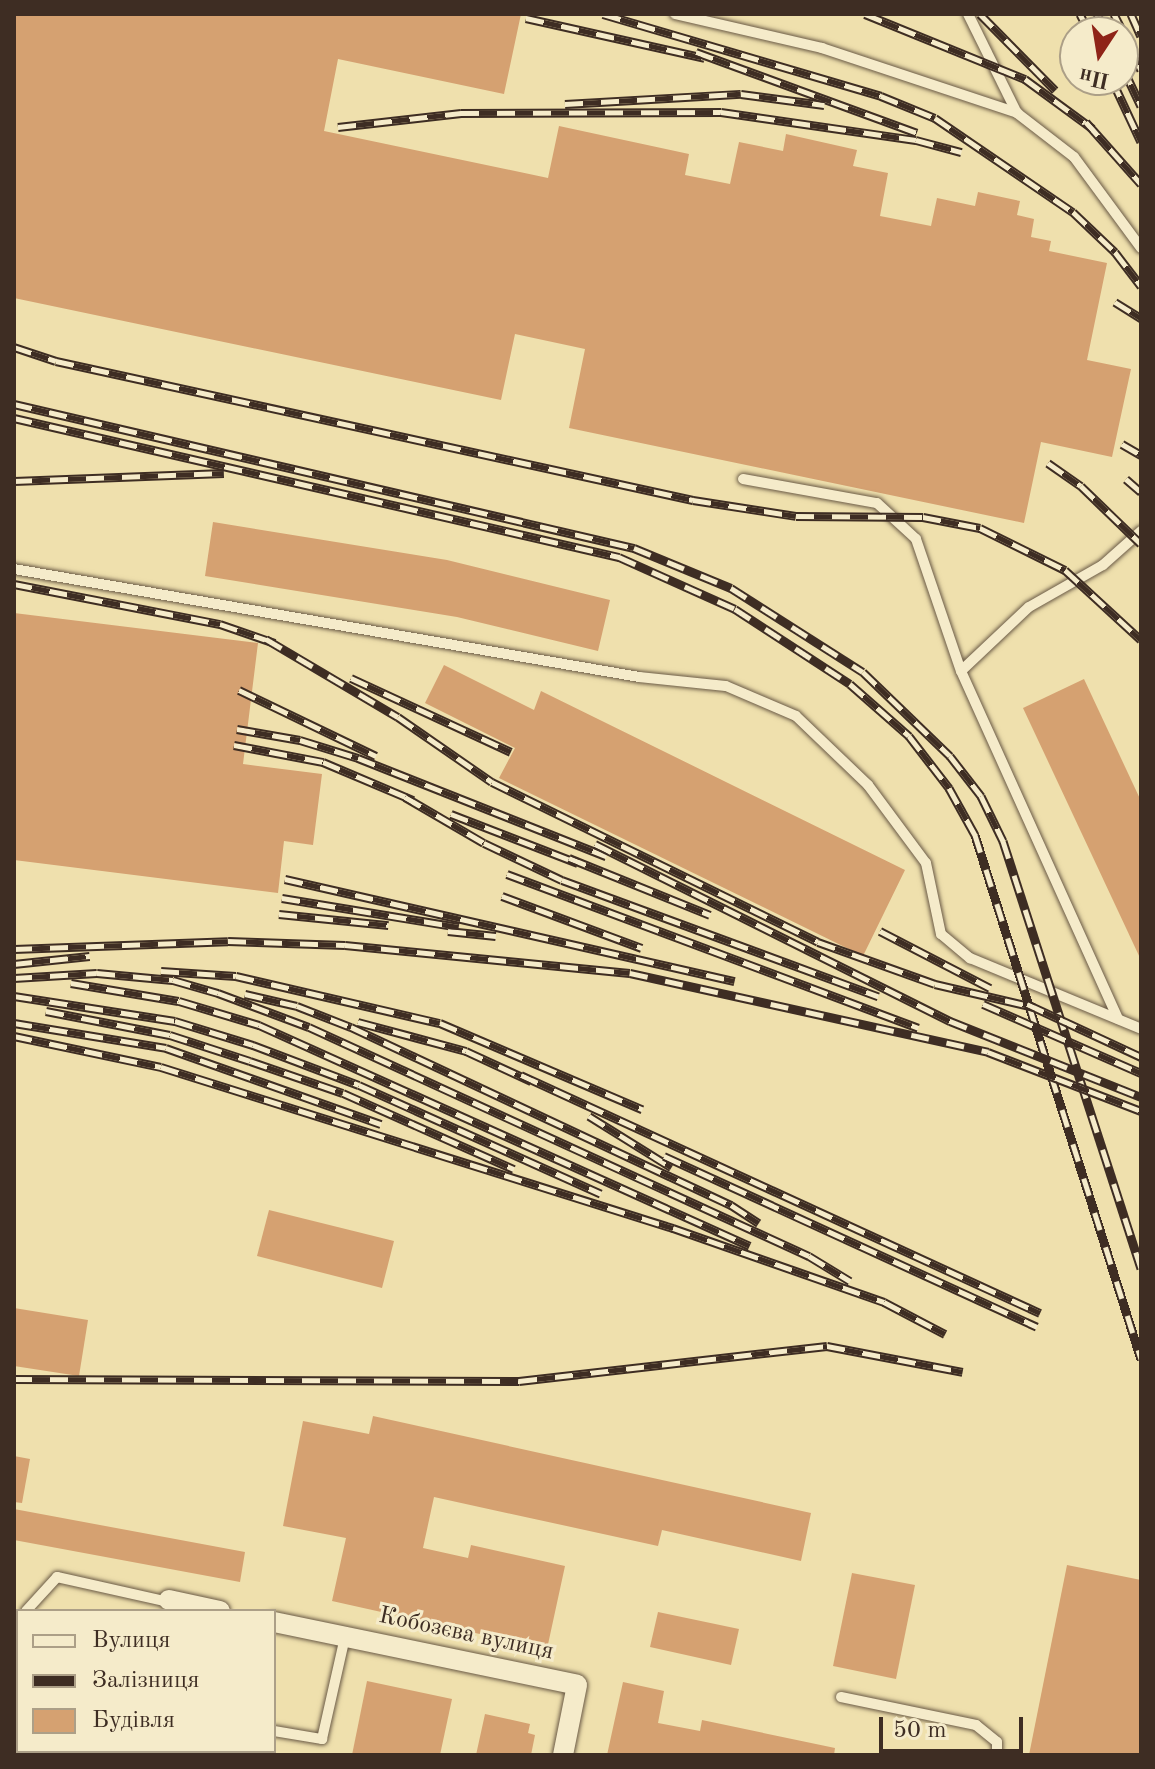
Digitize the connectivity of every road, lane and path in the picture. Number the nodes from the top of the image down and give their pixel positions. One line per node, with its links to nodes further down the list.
1 (675, 14): 3 (lane)
2 (968, 14): 3 (lane)
3 (1017, 113): 4 (lane)
4 (1141, 248)
5 (743, 479): 8 (lane)
6 (1141, 531): 8 (lane)
7 (14, 569): 9 (lane)
8 (961, 671): 9 (lane)
9 (1118, 1019): 10 (lane)
10 (1141, 1029)
11 (171, 1606): 12 (lane); 13 (street)
12 (27, 1609)
13 (200, 1609)
14 (276, 1622): 15 (street, Кобозєва вулиця)
15 (345, 1637): 17 (lane); 18 (street, Кобозєва вулиця)
16 (841, 1697): 19 (lane)
17 (276, 1731)
18 (563, 1755)
19 (997, 1755)

